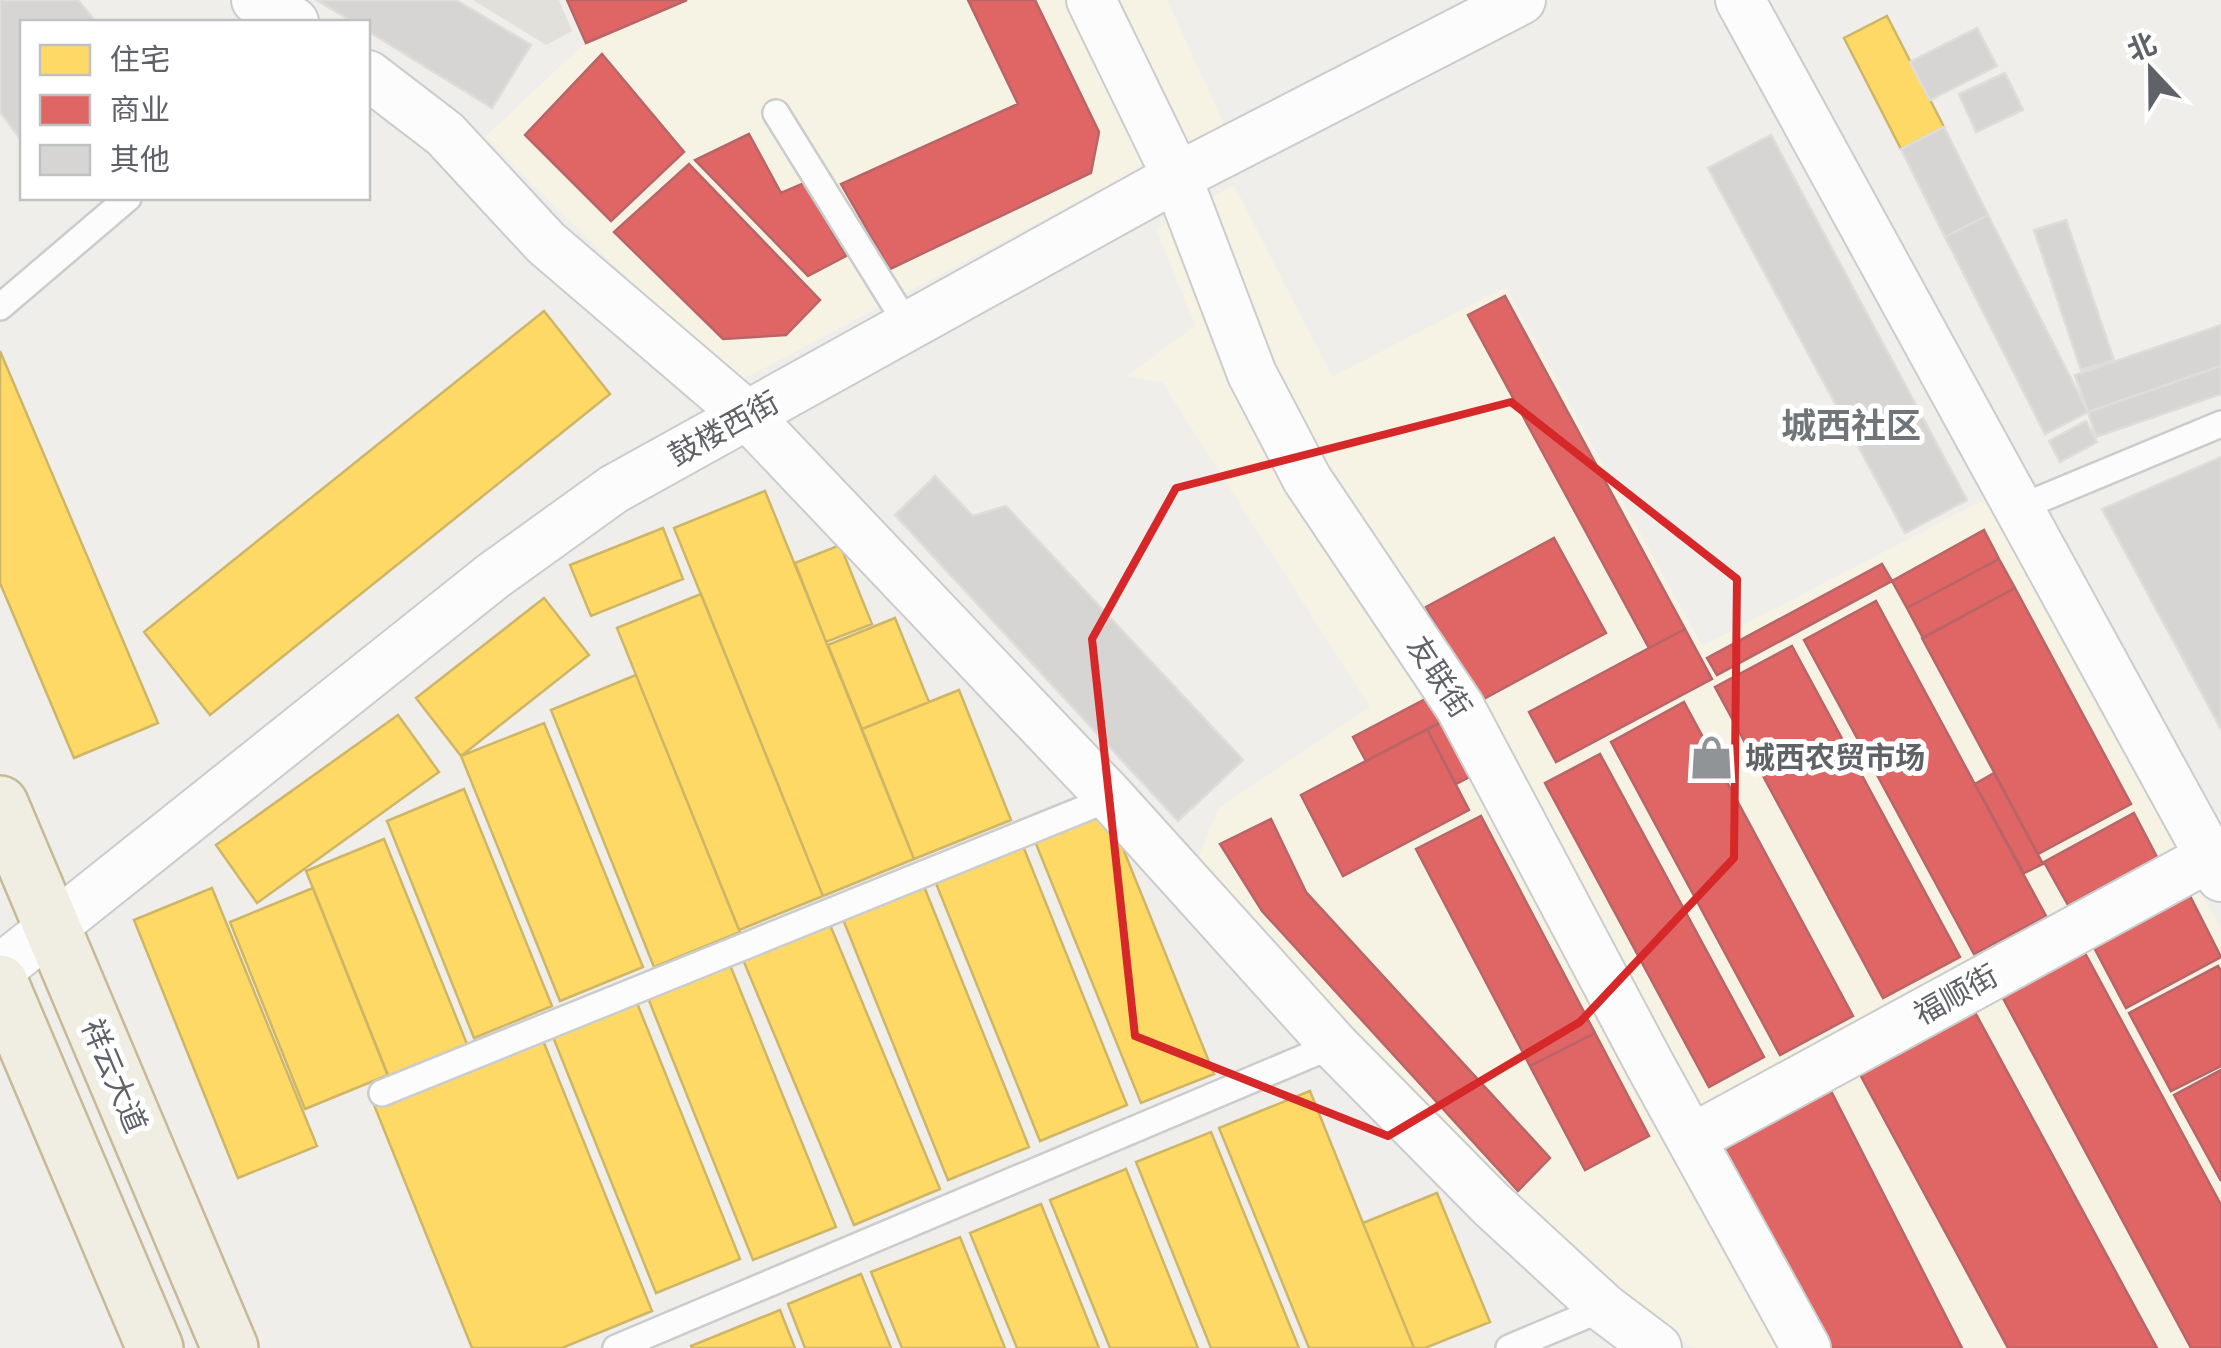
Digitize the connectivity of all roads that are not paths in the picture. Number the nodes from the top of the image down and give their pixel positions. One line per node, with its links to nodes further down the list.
1 (256, 0): 5 (street)
2 (1091, 0): 8 (street, 友联街)
3 (1521, 0): 8 (street, 鼓楼西街)
4 (1740, 0): 14 (street)
5 (291, 20)
6 (370, 76): 12 (street)
7 (776, 113): 11 (lane)
8 (1176, 176): 11 (street, 鼓楼西街); 23 (street, 友联街)
9 (126, 200): 10 (lane)
10 (0, 307)
11 (908, 326): 12 (street, 鼓楼西街)
12 (748, 416): 15 (street); 18 (street, 鼓楼西街)
13 (2221, 424): 14 (lane)
14 (2019, 508): 17 (street)
15 (1111, 798): 21 (street); 22 (lane)
16 (0, 804): 18 (highway, 祥云大道)
17 (2217, 862): 23 (street, 福顺街)
18 (52, 928): 19 (street, 鼓楼西街); 26 (highway, 祥云大道)
19 (0, 968)
20 (0, 983): 25 (highway)
21 (1334, 1045): 24 (street); 27 (lane)
22 (382, 1093)
23 (1691, 1139): 30 (street, 友联街)
24 (1604, 1308): 28 (lane); 29 (street)
25 (155, 1348)
26 (230, 1348)
27 (616, 1348)
28 (1509, 1348)
29 (1657, 1348)
30 (1806, 1348)

